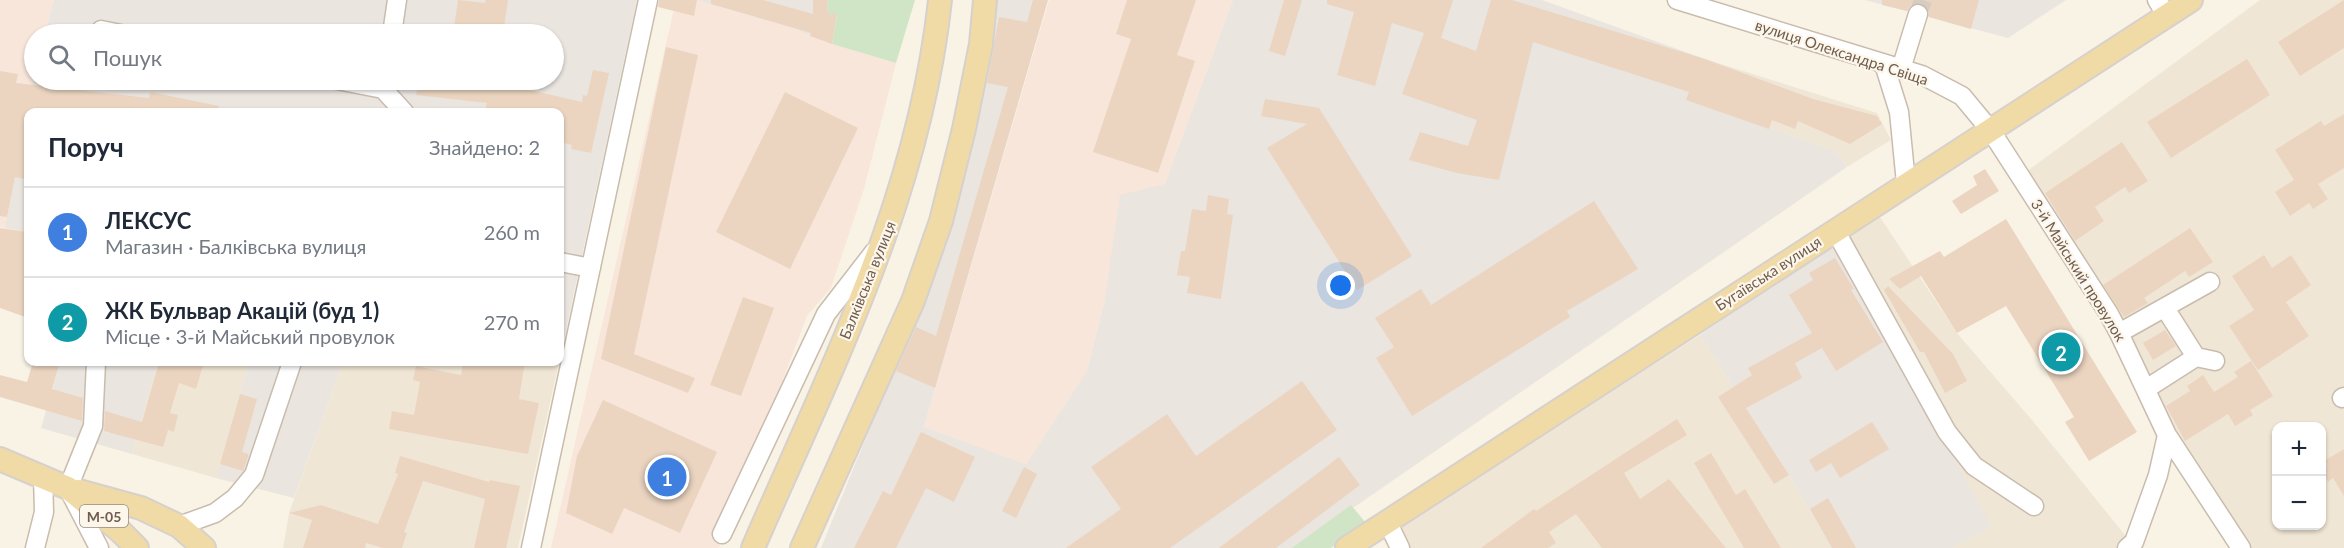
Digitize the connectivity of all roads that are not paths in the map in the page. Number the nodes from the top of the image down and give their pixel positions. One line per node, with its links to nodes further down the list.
1 (397, 0): 9 (street)
2 (648, 0): 18 (street)
3 (940, 0): 16 (main road, Балківська вулиця)
4 (985, 0): 41 (main road)
5 (1677, 0): 10 (street, вулиця Олександра Свіща)
6 (2191, 0): 7 (main road, Бугаївська вулиця)
7 (2162, 8): 13 (main road, Бугаївська вулиця)
8 (1918, 15): 10 (street)
9 (393, 24)
10 (1893, 66): 13 (street, вулиця Олександра Свіща); 14 (street)
11 (388, 90): 12 (street)
12 (401, 108)
13 (1990, 131): 14 (main road, Бугаївська вулиця); 21 (street, 3-й Майський провулок)
14 (1906, 183): 15 (main road, Бугаївська вулиця)
15 (1835, 230): 31 (street); 32 (main road, Бугаївська вулиця)
16 (884, 238): 34 (street); 40 (main road, Балківська вулиця)
17 (564, 263): 18 (street)
18 (591, 268): 39 (street)
19 (2210, 282): 20 (street)
20 (2165, 308): 21 (street); 22 (street)
21 (2120, 333): 26 (street, 3-й Майський провулок)
22 (2196, 357): 23 (street); 26 (street)
23 (2215, 361)
24 (96, 366): 30 (street)
25 (291, 366): 33 (street)
26 (2146, 389): 27 (street, 3-й Майський провулок)
27 (2167, 435): 44 (street); 45 (street, 3-й Майський провулок)
28 (0, 459): 29 (main road, М-05)
29 (43, 476): 30 (main road, М-05); 35 (street)
30 (68, 488): 33 (main road); 36 (street); 37 (main road, М-05)
31 (2034, 506)
32 (1387, 521): 42 (main road, Бугаївська вулиця); 43 (street)
33 (179, 526): 38 (main road)
34 (722, 534)
35 (35, 548)
36 (99, 548)
37 (137, 548)
38 (204, 548)
39 (531, 548)
40 (753, 548)
41 (802, 548)
42 (1347, 548)
43 (1400, 548)
44 (2127, 548)
45 (2241, 548)

